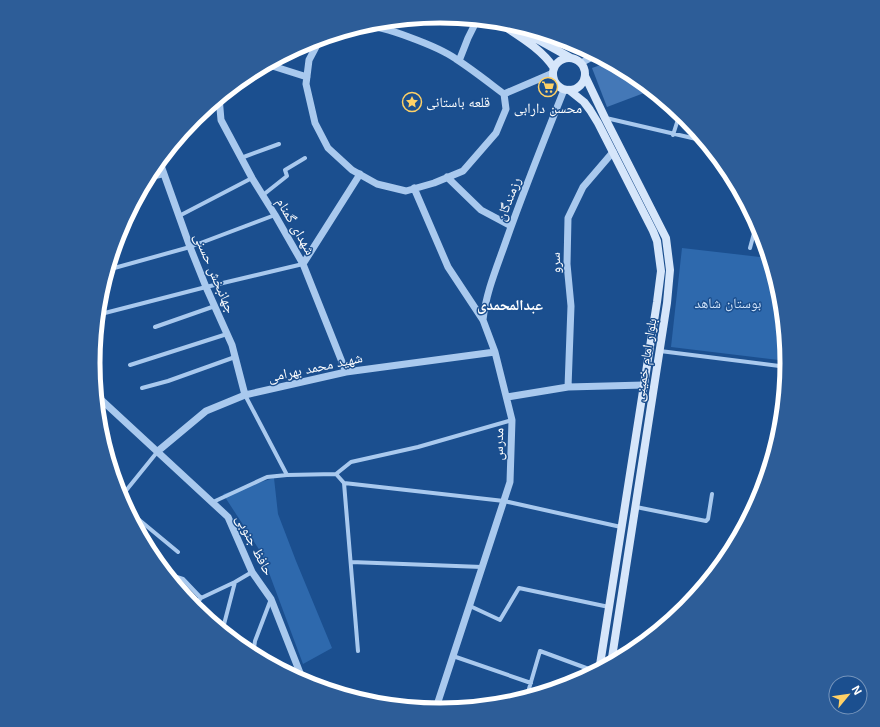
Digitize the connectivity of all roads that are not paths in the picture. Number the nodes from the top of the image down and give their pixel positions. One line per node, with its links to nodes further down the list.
1 (474, 25): 8 (street)
2 (383, 28): 8 (street)
3 (511, 31): 11 (main road)
4 (533, 36): 6 (main road)
5 (316, 47): 13 (street)
6 (571, 58): 9 (main road); 11 (main road)
7 (591, 58): 9 (street)
8 (459, 61): 15 (street)
9 (581, 63): 12 (main road)
10 (274, 67): 13 (street)
11 (554, 70): 14 (main road); 15 (street)
12 (585, 76): 14 (main road); 17 (main road, بلوار امام خمینی)
13 (307, 77): 26 (street)
14 (566, 90): 22 (main road, بلوار امام خمینی); 35 (street, رزمندگان)
15 (504, 94): 29 (street)
16 (219, 104): 23 (street, شهدای گمنام)
17 (605, 118): 19 (street); 47 (main road, بلوار امام خمینی)
18 (678, 120): 19 (street)
19 (674, 134): 20 (street)
20 (697, 140)
21 (279, 144): 23 (street)
22 (613, 152): 53 (main road, بلوار امام خمینی); 54 (street, سرو)
23 (241, 158): 30 (street, شهدای گمنام)
24 (304, 158): 32 (street)
25 (162, 168): 27 (street, جهانبخش حسنی)
26 (360, 174): 31 (street); 39 (street)
27 (164, 175): 28 (street); 34 (street, جهانبخش حسنی)
28 (155, 177)
29 (447, 177): 31 (street); 35 (street)
30 (252, 178): 32 (street, شهدای گمنام); 34 (street)
31 (414, 188): 44 (street, مدرس)
32 (263, 195): 33 (street, شهدای گمنام)
33 (275, 215): 37 (street); 39 (street, شهدای گمنام)
34 (179, 216): 37 (street, جهانبخش حسنی)
35 (511, 226): 44 (street, رزمندگان)
36 (754, 231): 38 (street)
37 (190, 247): 40 (street); 41 (street, جهانبخش حسنی)
38 (750, 248)
39 (303, 264): 41 (street); 52 (street, شهدای گمنام)
40 (113, 268)
41 (206, 287): 42 (street, جهانبخش حسنی); 43 (street)
42 (215, 306): 45 (street); 46 (street, جهانبخش حسنی)
43 (103, 313)
44 (483, 320): 48 (street, مدرس)
45 (155, 327)
46 (227, 334): 49 (street, جهانبخش حسنی); 50 (street)
47 (660, 351): 51 (street); 68 (main road, بلوار امام خمینی)
48 (495, 352): 52 (street, شهید محمد بهرامی); 57 (street, مدرس)
49 (235, 357): 55 (street); 56 (street, جهانبخش حسنی)
50 (130, 365)
51 (780, 367)
52 (346, 372): 56 (street, شهید محمد بهرامی)
53 (644, 385): 54 (street); 70 (main road, بلوار امام خمینی)
54 (568, 387): 57 (street)
55 (142, 388)
56 (245, 395): 60 (street, شهید محمد بهرامی); 62 (street)
57 (507, 397): 59 (street, مدرس)
58 (101, 399): 60 (street, حافظ جنوبی)
59 (512, 420): 61 (street); 66 (street, مدرس)
60 (158, 451): 64 (street); 67 (street, حافظ جنوبی)
61 (336, 474): 62 (street); 63 (street)
62 (287, 475): 67 (street)
63 (344, 484): 66 (street); 72 (street)
64 (124, 492)
65 (712, 494): 68 (street)
66 (504, 501): 70 (street); 73 (street, مدرس)
67 (213, 502): 74 (street, حافظ جنوبی)
68 (635, 507): 86 (main road, بلوار امام خمینی)
69 (137, 518): 71 (street)
70 (621, 528): 81 (main road, بلوار امام خمینی)
71 (178, 552)
72 (350, 562): 73 (street); 84 (street)
73 (483, 567): 80 (street, مدرس)
74 (252, 572): 76 (street); 78 (street, حافظ جنوبی)
75 (174, 576): 77 (street)
76 (235, 582): 77 (street); 82 (street)
77 (201, 598): 79 (street)
78 (271, 599): 83 (street); 89 (street, حافظ جنوبی)
79 (197, 602)
80 (470, 606): 81 (street); 85 (street, مدرس)
81 (609, 607): 87 (main road, بلوار امام خمینی)
82 (223, 627)
83 (254, 649)
84 (358, 651)
85 (453, 656): 90 (street); 92 (street, مدرس)
86 (612, 657)
87 (599, 664)
88 (591, 669): 90 (street)
89 (300, 674)
90 (531, 683): 91 (street)
91 (528, 692)
92 (437, 704)

